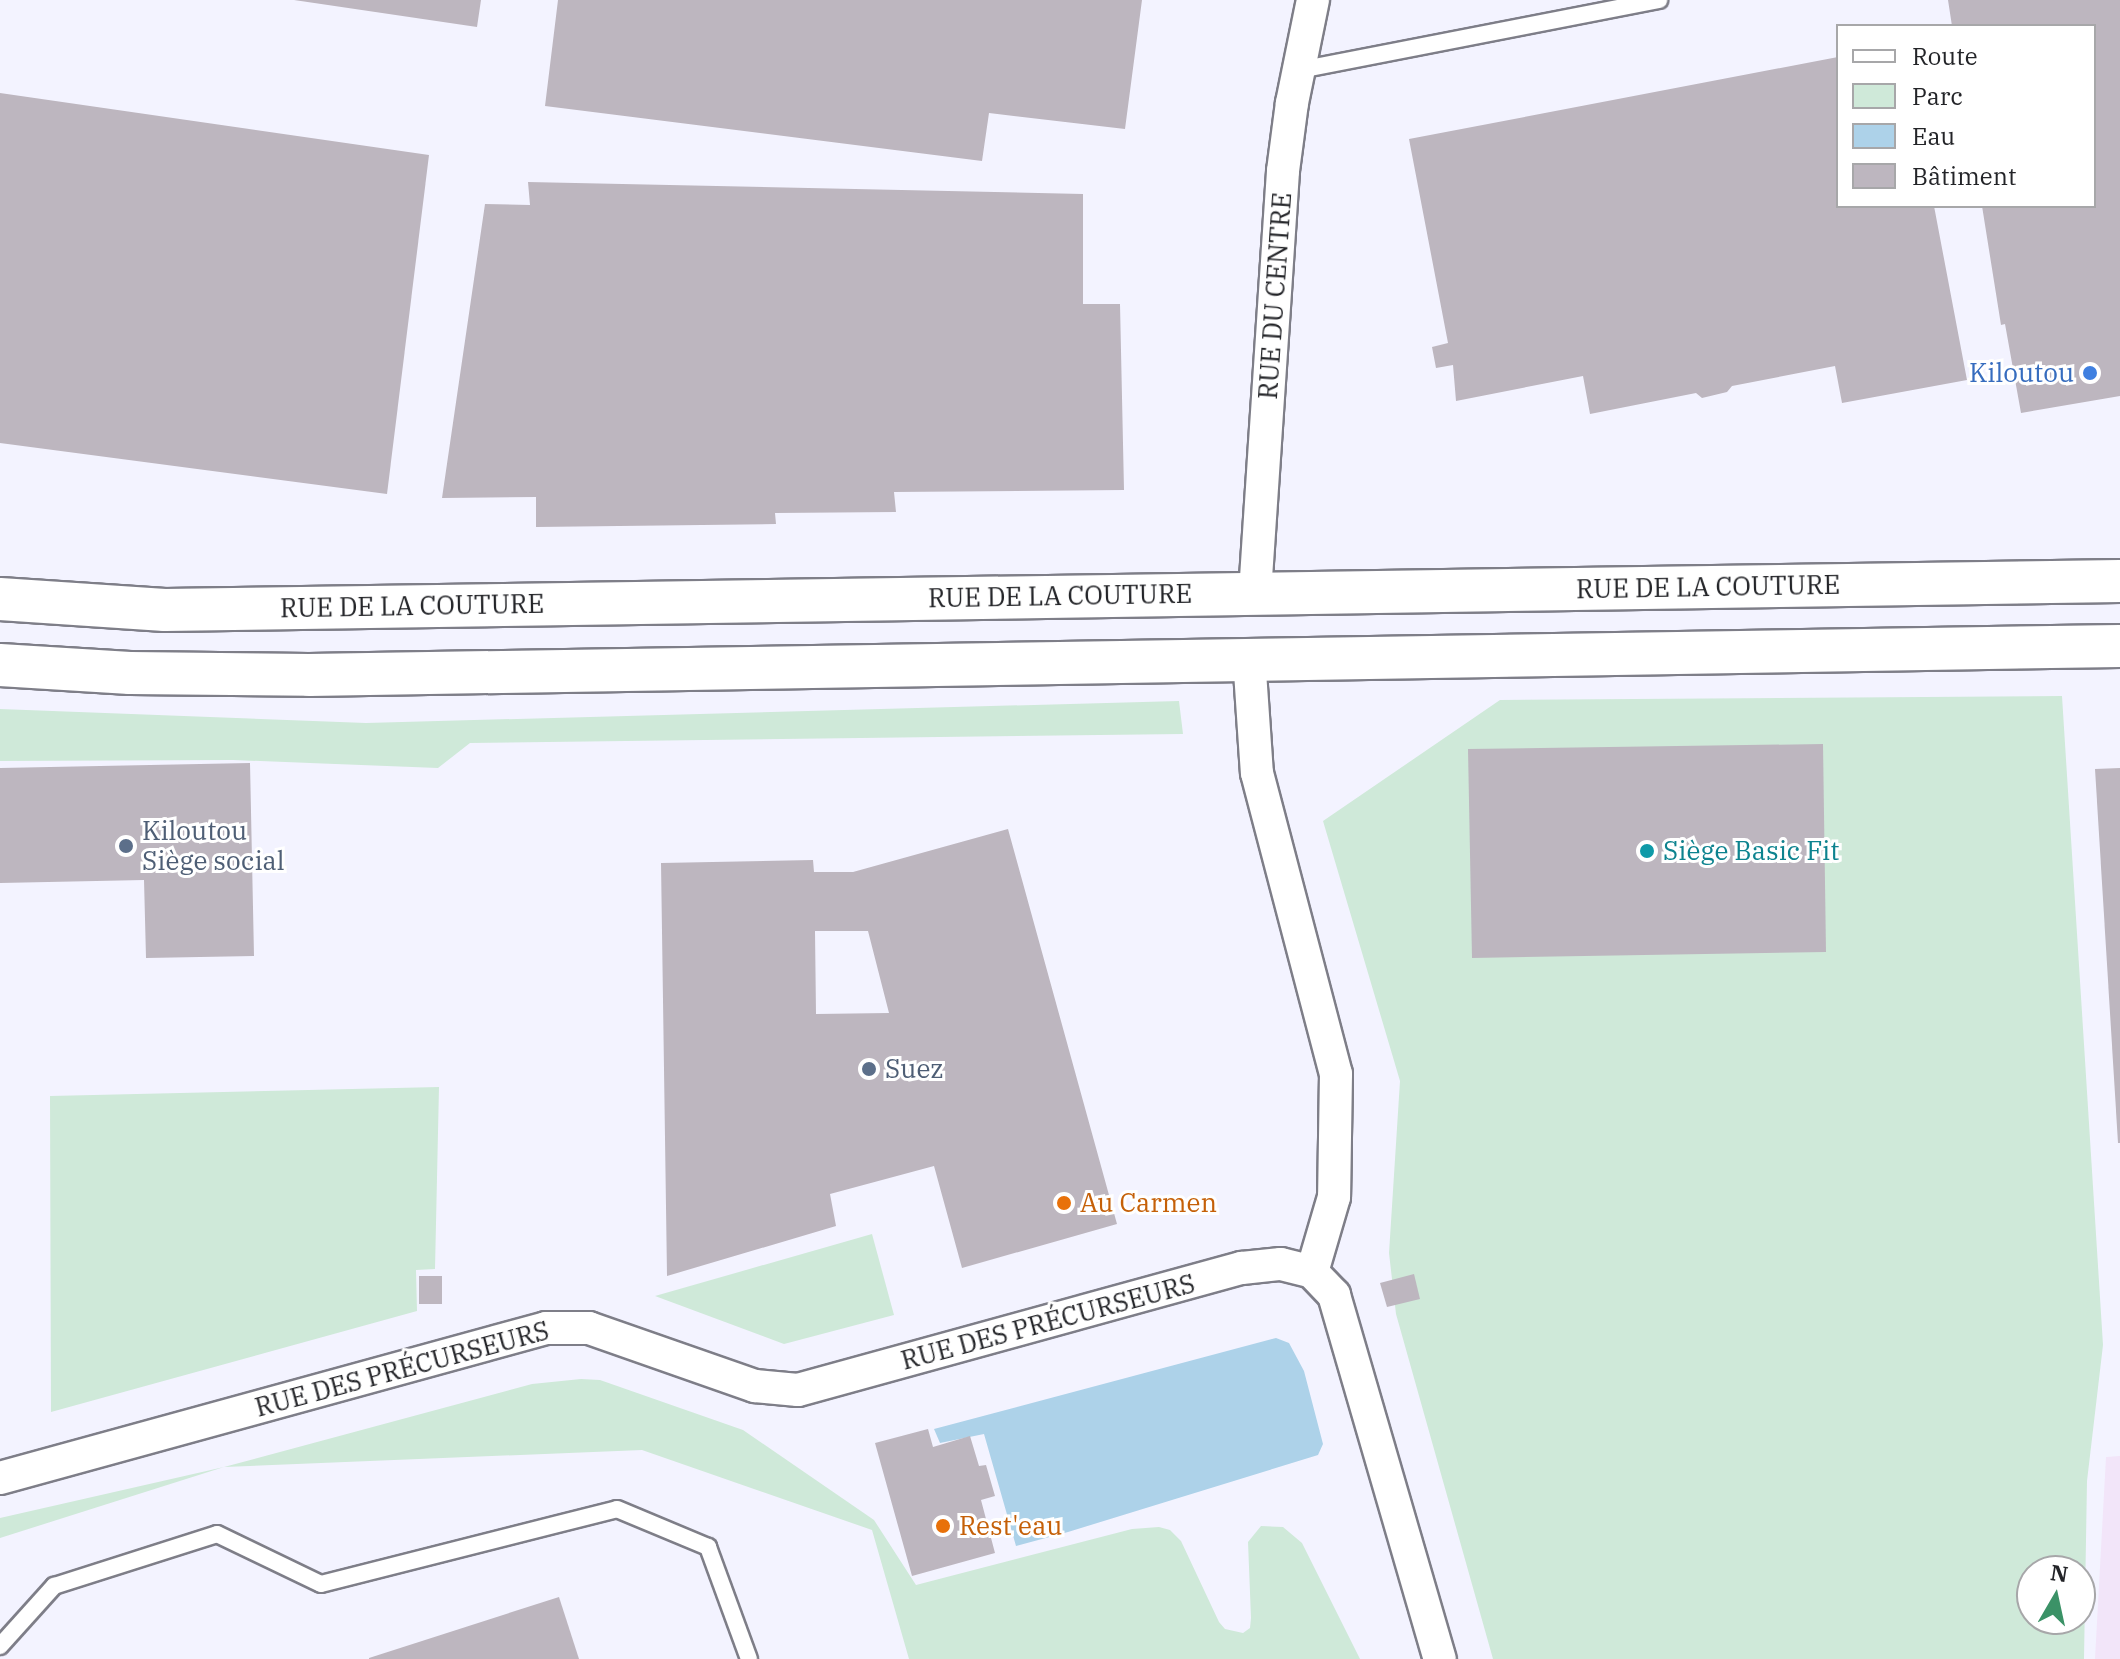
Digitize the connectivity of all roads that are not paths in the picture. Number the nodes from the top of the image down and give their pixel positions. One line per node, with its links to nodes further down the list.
1 (1313, 0): 3 (street, RUE DU CENTRE)
2 (1659, 0): 3 (lane)
3 (1299, 70): 5 (street, RUE DU CENTRE)
4 (2120, 581): 5 (street, RUE DE LA COUTURE)
5 (1255, 593): 6 (street, RUE DE LA COUTURE)
6 (0, 599)
7 (2120, 646): 8 (street)
8 (1249, 657): 9 (street); 10 (street)
9 (0, 665)
10 (1312, 1272): 11 (street, RUE DES PRÉCURSEURS); 14 (street)
11 (0, 1478)
12 (0, 1646): 13 (lane)
13 (749, 1659)
14 (1440, 1659)

